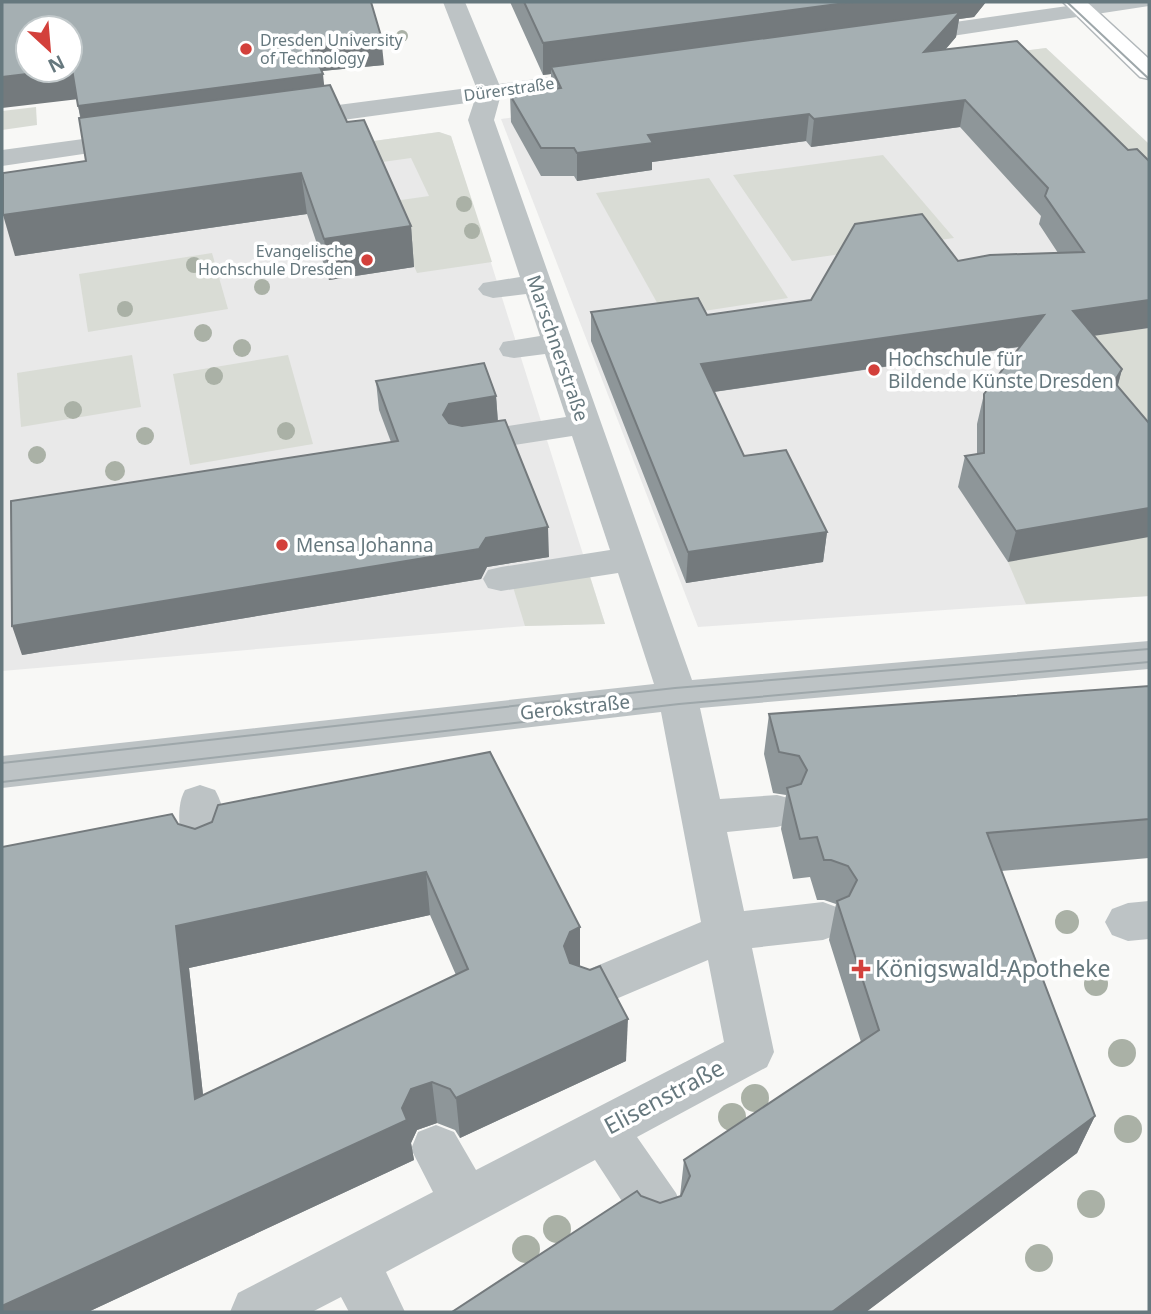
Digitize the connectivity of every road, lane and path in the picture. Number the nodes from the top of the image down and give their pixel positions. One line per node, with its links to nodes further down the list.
1 (454, 2): 7 (street)
2 (1141, 2): 3 (street)
3 (1079, 7): 4 (street); 5 (main road)
4 (888, 39)
5 (1149, 72)
6 (627, 74): 7 (street, Dürerstraße)
7 (490, 92): 8 (street, Dürerstraße); 11 (street, Marschnerstraße)
8 (263, 123)
9 (155, 137): 10 (street)
10 (2, 158)
11 (536, 284): 12 (street); 13 (street, Marschnerstraße)
12 (493, 289)
13 (557, 342): 14 (street); 15 (street, Marschnerstraße)
14 (514, 349)
15 (584, 424): 16 (street); 17 (street, Marschnerstraße)
16 (464, 443)
17 (630, 559): 18 (street); 20 (street, Marschnerstraße)
18 (501, 579)
19 (1149, 655): 20 (street, Gerokstraße)
20 (677, 696): 21 (street, Gerokstraße); 24 (street, Elisenstraße)
21 (2, 772)
22 (200, 801): 25 (street)
23 (777, 811): 24 (street)
24 (702, 817): 27 (street, Elisenstraße)
25 (206, 853)
26 (823, 921): 27 (street)
27 (725, 932): 28 (street); 29 (street, Elisenstraße)
28 (590, 990)
29 (603, 1129): 31 (street, Elisenstraße); 32 (street)
30 (436, 1149): 31 (street)
31 (466, 1202): 33 (street, Elisenstraße)
32 (658, 1211)
33 (351, 1262): 34 (street, Elisenstraße); 35 (street)
34 (257, 1312)
35 (378, 1312)

